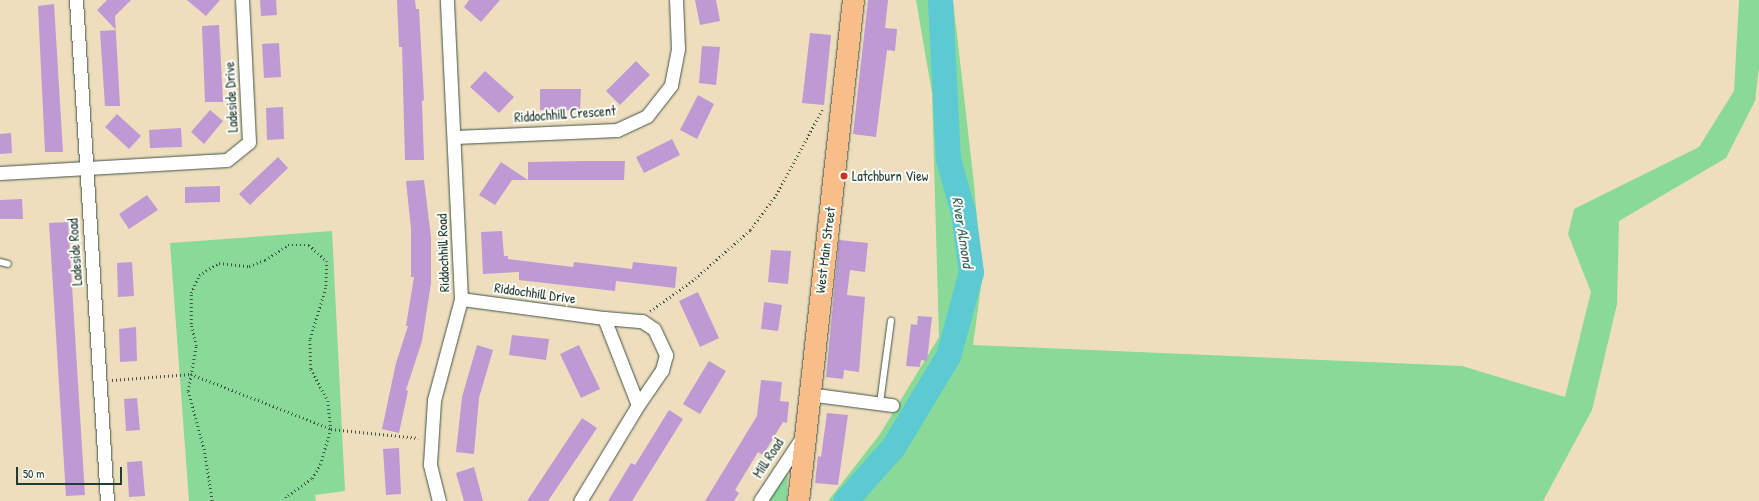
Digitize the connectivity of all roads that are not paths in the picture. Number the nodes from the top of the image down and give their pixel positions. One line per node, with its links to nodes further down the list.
1 (76, 0): 7 (street, Ladeside Road)
2 (242, 0): 7 (street, Ladeside Drive)
3 (447, 0): 6 (street, Riddochhill Road)
4 (676, 0): 6 (street, Riddochhill Crescent)
5 (853, 0): 14 (main road, West Main Street)
6 (455, 137): 11 (street, Riddochhill Road)
7 (85, 168): 8 (street); 18 (street, Ladeside Road)
8 (0, 173)
9 (0, 262): 10 (lane)
10 (8, 264)
11 (461, 299): 12 (street, Riddochhill Drive); 19 (street, Riddochhill Road)
12 (604, 318): 15 (street); 15 (street, Riddochhill Drive)
13 (891, 321): 16 (lane)
14 (808, 394): 16 (street); 17 (main road, West Main Street)
15 (638, 404): 20 (street)
16 (886, 404)
17 (804, 433): 21 (street, Mill Road); 22 (main road, West Main Street)
18 (107, 501)
19 (438, 501)
20 (580, 501)
21 (760, 501)
22 (798, 501)

